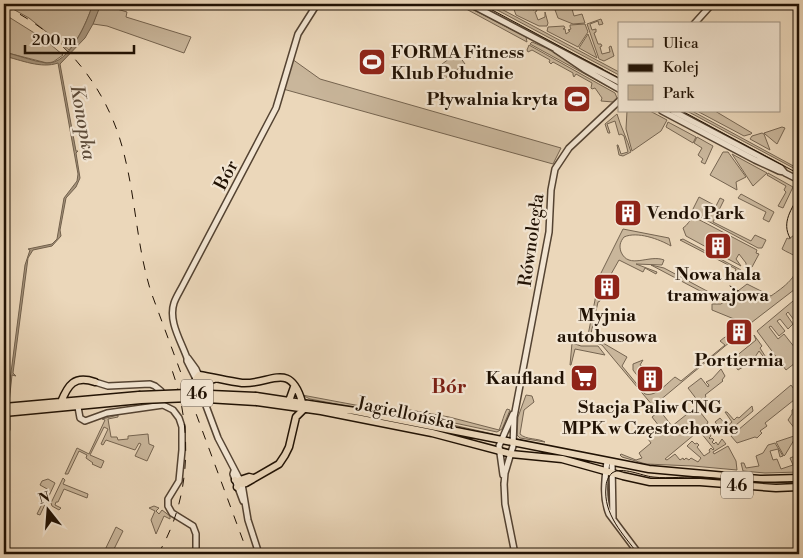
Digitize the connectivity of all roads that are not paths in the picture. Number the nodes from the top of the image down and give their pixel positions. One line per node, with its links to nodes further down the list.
1 (317, 4): 13 (street, Bór)
2 (470, 4): 5 (street)
3 (712, 4): 4 (street)
4 (696, 22)
5 (556, 50): 6 (street); 7 (street)
6 (618, 81)
7 (618, 88)
8 (618, 101): 23 (street, Równoległa)
9 (664, 112): 11 (street)
10 (675, 112): 11 (street)
11 (786, 173): 12 (street)
12 (799, 180)
13 (198, 378): 16 (main road); 34 (street, Bór)
14 (95, 382): 15 (main road); 20 (street)
15 (69, 387): 17 (main road); 19 (main road)
16 (294, 387): 18 (main road); 21 (main road)
17 (61, 402): 19 (main road, Jagiellońska / 46); 24 (main road, Jagiellońska / 46)
18 (289, 403): 19 (main road, Jagiellońska / 46, bridge); 21 (main road, Jagiellońska / 46); 26 (main road)
19 (78, 404): 20 (street); 24 (main road, Jagiellońska / 46)
20 (163, 405): 37 (street)
21 (303, 405): 26 (main road); 27 (main road, Jagiellońska / 46); 29 (main road, Jagiellońska / 46)
22 (4, 407): 24 (main road, Jagiellońska / 46)
23 (516, 407): 27 (street, Równoległa); 28 (street, Równoległa)
24 (16, 409): 25 (main road, Jagiellońska / 46)
25 (4, 413)
26 (296, 417): 34 (main road)
27 (501, 439): 28 (main road, Jagiellońska / 46); 29 (street)
28 (513, 441): 30 (street, Równoległa); 31 (main road, Jagiellońska / 46)
29 (500, 452): 30 (main road, Jagiellońska / 46); 35 (street)
30 (511, 454): 32 (main road, Jagiellońska / 46); 35 (street, Równoległa)
31 (610, 462): 32 (street); 33 (main road, Jagiellońska / 46)
32 (609, 472): 36 (main road, Jagiellońska / 46); 40 (street)
33 (799, 478)
34 (239, 483): 38 (street)
35 (504, 485): 39 (street)
36 (799, 487)
37 (196, 554)
38 (259, 554)
39 (515, 554)
40 (639, 554)

